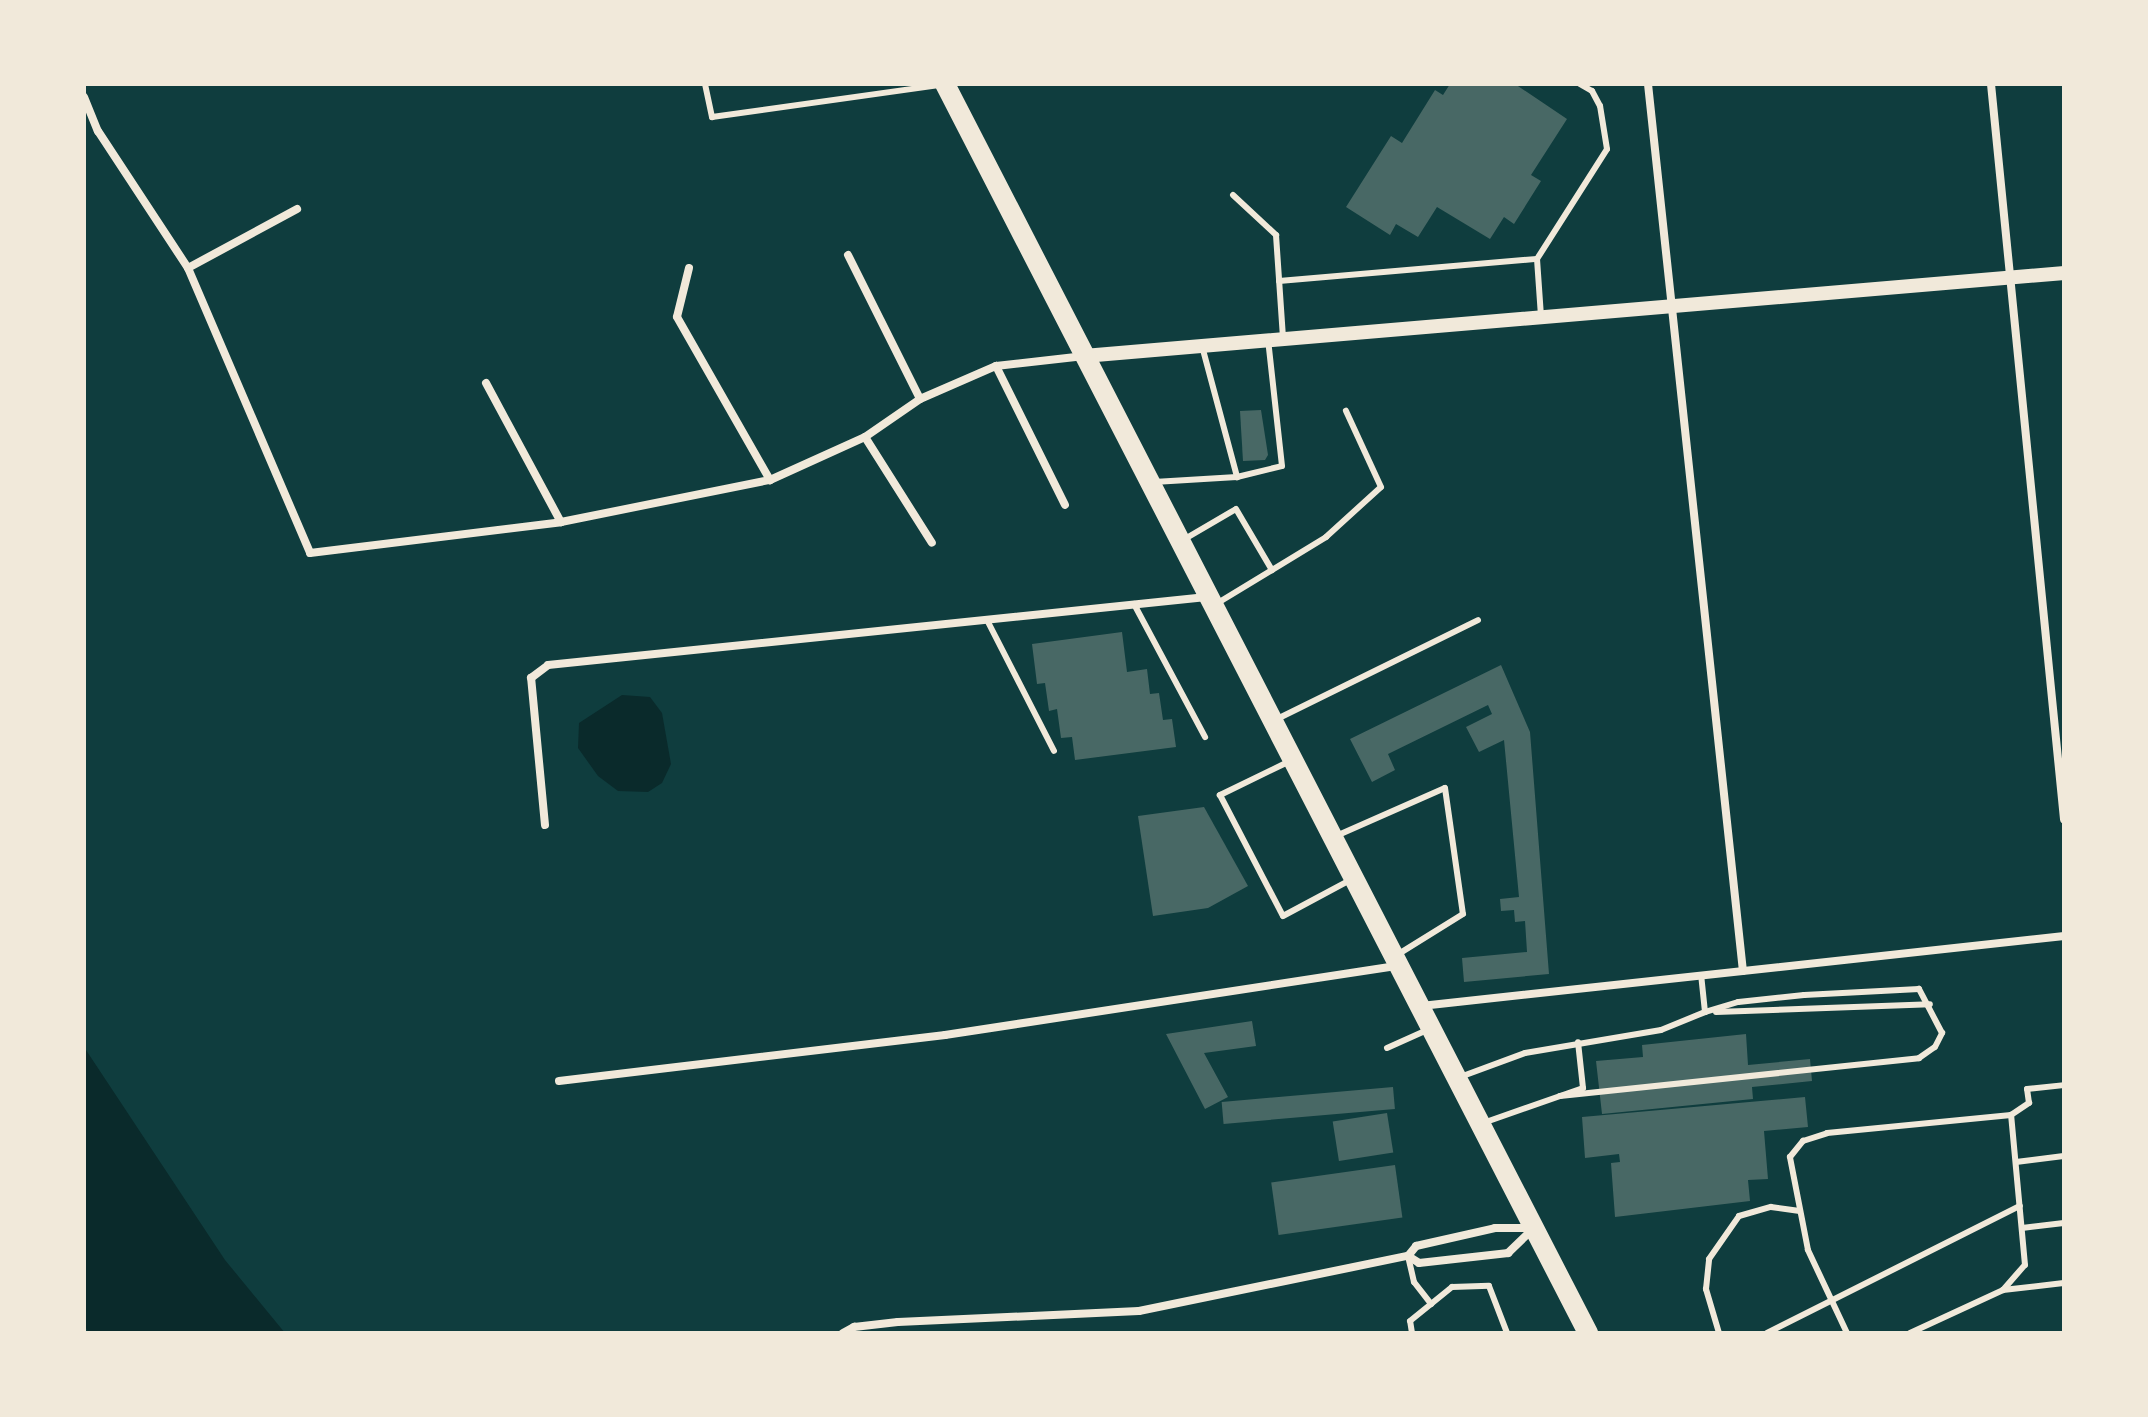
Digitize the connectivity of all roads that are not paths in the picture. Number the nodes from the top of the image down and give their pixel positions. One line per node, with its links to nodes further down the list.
1 (705, 84): 2 (lane)
2 (945, 84): 20 (main road)
3 (1580, 84): 10 (lane)
4 (1648, 84): 16 (street)
5 (1991, 84): 14 (street)
6 (84, 97): 11 (street)
7 (1233, 195): 15 (lane)
8 (297, 209): 11 (street)
9 (848, 255): 23 (street)
10 (1537, 259): 15 (lane); 17 (lane)
11 (188, 268): 30 (street)
12 (689, 268): 27 (street)
13 (2064, 273): 14 (street)
14 (2009, 278): 16 (street); 42 (street)
15 (1279, 281): 18 (lane)
16 (1670, 307): 17 (street); 48 (street)
17 (1541, 318): 18 (street)
18 (1276, 340): 19 (street); 26 (lane)
19 (1202, 346): 20 (street); 26 (lane)
20 (1084, 356): 21 (street); 28 (main road)
21 (996, 366): 23 (street); 29 (street)
22 (486, 383): 30 (street)
23 (920, 399): 25 (street)
24 (1346, 411): 33 (lane)
25 (865, 437): 27 (street); 32 (street)
26 (1237, 477): 28 (lane)
27 (770, 480): 30 (street)
28 (1150, 483): 31 (main road)
29 (1065, 505)
30 (561, 522)
31 (1180, 542): 33 (lane); 34 (main road)
32 (932, 543)
33 (1272, 570): 34 (lane)
34 (1211, 602): 35 (street); 38 (main road)
35 (1134, 604): 36 (street); 39 (lane)
36 (987, 620): 40 (lane); 43 (street)
37 (1478, 620): 38 (lane)
38 (1274, 720): 41 (main road)
39 (1205, 737)
40 (1054, 751)
41 (1294, 759): 44 (main road); 45 (lane)
42 (2064, 819)
43 (545, 825)
44 (1333, 837): 45 (main road); 47 (lane)
45 (1354, 878): 47 (main road)
46 (2064, 936): 48 (street)
47 (1397, 962): 51 (main road); 57 (street)
48 (1743, 971): 49 (street)
49 (1701, 975): 51 (street); 52 (lane)
50 (1930, 1004): 52 (lane); 52 (lane); 59 (lane)
51 (1419, 1006): 53 (main road)
52 (1705, 1012): 54 (lane)
53 (1430, 1028): 55 (lane); 56 (main road)
54 (1578, 1042): 56 (lane); 59 (lane)
55 (1387, 1048)
56 (1456, 1078): 61 (main road)
57 (559, 1081)
58 (2064, 1085): 60 (lane)
59 (1560, 1096): 61 (lane)
60 (2011, 1115): 63 (lane); 65 (lane)
61 (1480, 1124): 67 (main road)
62 (2064, 1156): 63 (lane)
63 (2016, 1162): 64 (lane)
64 (2020, 1206): 68 (lane); 72 (lane)
65 (1800, 1211): 72 (lane); 78 (lane)
66 (2064, 1223): 68 (lane)
67 (1534, 1228): 69 (street); 69 (street); 77 (main road)
68 (2022, 1228): 71 (lane)
69 (1408, 1256): 73 (lane); 74 (street)
70 (2064, 1283): 71 (lane)
71 (2003, 1290): 81 (lane)
72 (1832, 1302): 79 (lane); 80 (lane)
73 (1431, 1304): 75 (lane); 76 (lane)
74 (843, 1333)
75 (1412, 1333)
76 (1507, 1333)
77 (1588, 1333)
78 (1719, 1333)
79 (1767, 1333)
80 (1847, 1333)
81 (1910, 1333)

